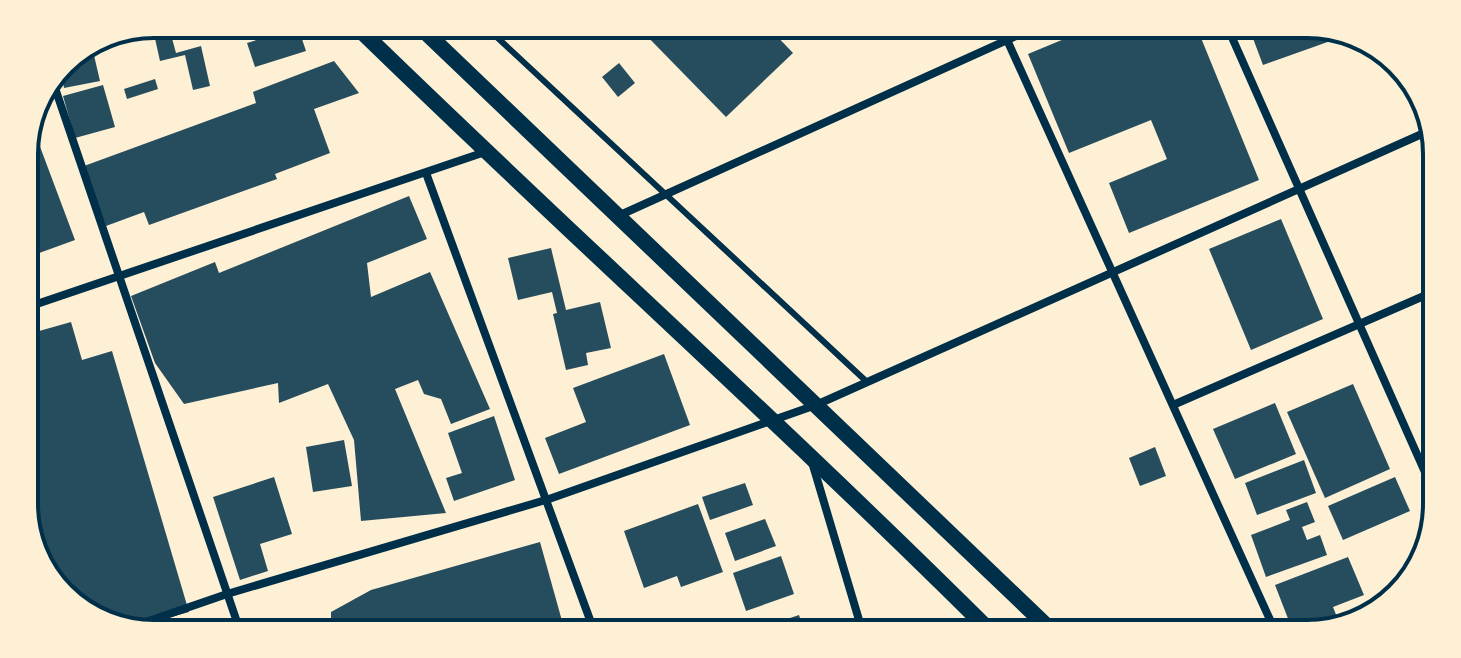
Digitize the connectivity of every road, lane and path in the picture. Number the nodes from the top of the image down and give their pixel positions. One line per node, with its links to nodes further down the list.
1 (368, 38): 9 (main road)
2 (432, 38): 13 (main road)
3 (498, 38): 12 (lane)
4 (1001, 38): 12 (street)
5 (1006, 38): 14 (street)
6 (1232, 38): 11 (street)
7 (57, 92): 15 (street)
8 (1421, 134): 11 (street)
9 (485, 152): 10 (street); 22 (main road)
10 (426, 173): 15 (street); 25 (street)
11 (1300, 188): 14 (street); 18 (street)
12 (666, 195): 13 (street); 19 (lane)
13 (618, 216): 20 (main road)
14 (1113, 272): 19 (street); 21 (street)
15 (122, 277): 17 (street); 26 (street)
16 (1423, 296): 18 (street)
17 (38, 304)
18 (1360, 323): 21 (street); 24 (street)
19 (867, 382): 20 (street)
20 (816, 405): 22 (street); 32 (main road)
21 (1173, 405): 33 (street)
22 (771, 421): 23 (main road); 25 (street)
23 (811, 459): 30 (street); 31 (main road)
24 (1423, 468)
25 (549, 499): 26 (street); 29 (street)
26 (227, 594): 27 (street); 28 (street)
27 (152, 620)
28 (236, 620)
29 (590, 620)
30 (859, 620)
31 (979, 620)
32 (1040, 620)
33 (1270, 620)

